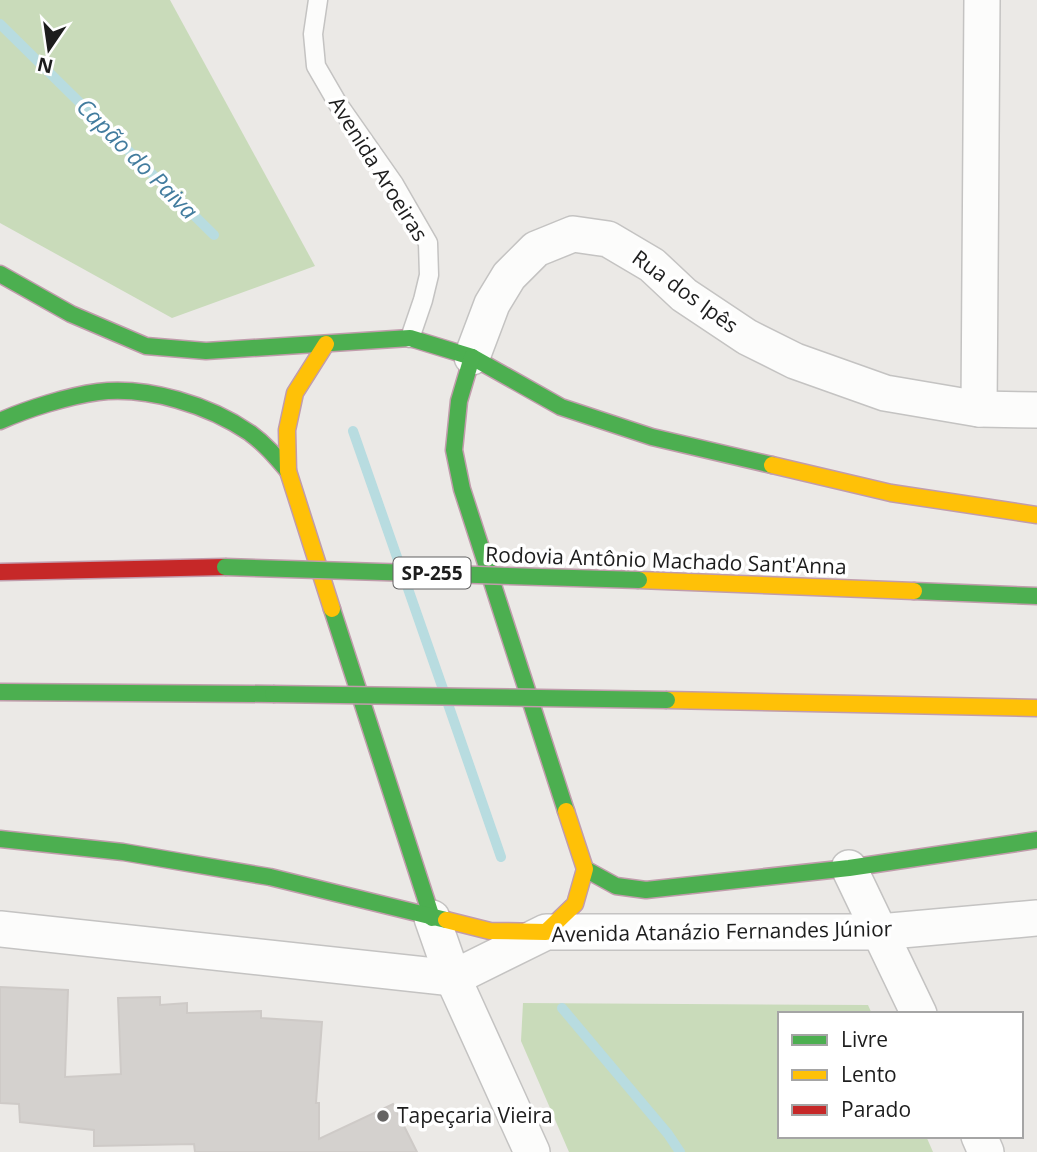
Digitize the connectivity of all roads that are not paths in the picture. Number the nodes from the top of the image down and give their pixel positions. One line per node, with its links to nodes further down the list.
1 (318, 0): 4 (lane, Avenida Aroeiras)
2 (982, 0): 7 (street)
3 (0, 274): 5 (highway)
4 (410, 338): 5 (highway); 6 (highway)
5 (326, 344): 10 (highway)
6 (472, 357): 7 (street, Rua dos Ipês); 11 (highway); 19 (highway)
7 (979, 409): 8 (street, Rua dos Ipês)
8 (1037, 410)
9 (0, 421): 10 (highway)
10 (288, 471): 20 (highway)
11 (1037, 514)
12 (0, 572): 13 (highway, Rodovia Antônio Machado Sant'Anna / SP-255, bridge)
13 (1037, 596)
14 (0, 692): 15 (highway, bridge)
15 (1037, 708)
16 (0, 839): 20 (highway)
17 (1037, 841): 18 (highway)
18 (849, 868): 19 (highway); 24 (street)
19 (585, 869): 23 (highway)
20 (432, 918): 23 (highway); 25 (street)
21 (1037, 918): 24 (street, Avenida Atanázio Fernandes Júnior)
22 (0, 929): 25 (street)
23 (545, 932): 24 (street, Avenida Atanázio Fernandes Júnior); 25 (street, Avenida Atanázio Fernandes Júnior)
24 (878, 932): 26 (street)
25 (453, 978): 27 (street)
26 (918, 1012)
27 (532, 1152)

